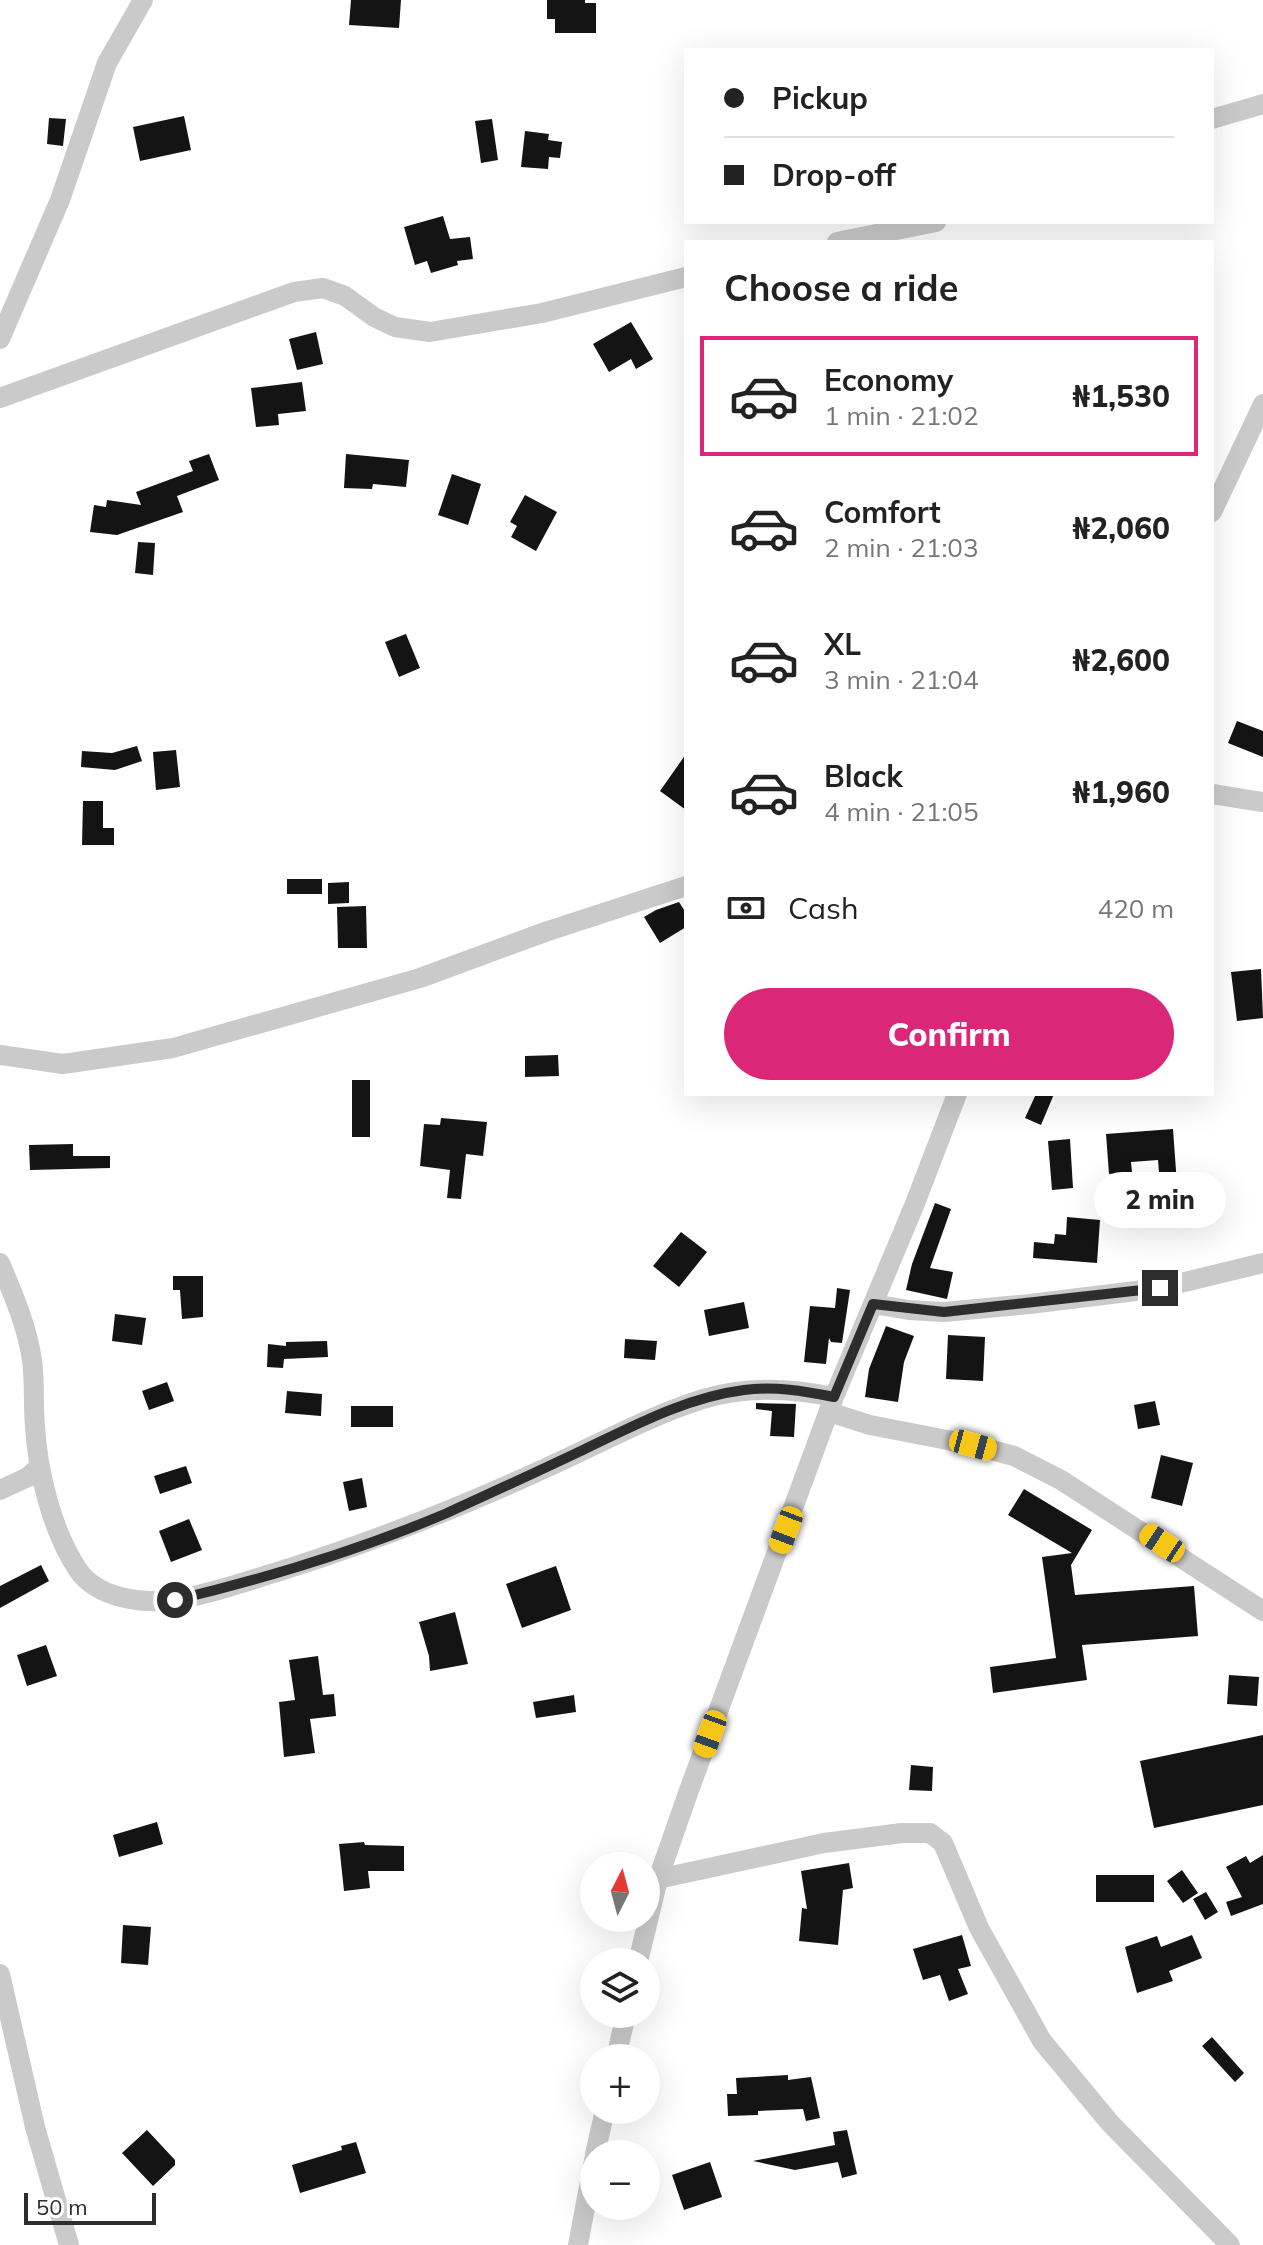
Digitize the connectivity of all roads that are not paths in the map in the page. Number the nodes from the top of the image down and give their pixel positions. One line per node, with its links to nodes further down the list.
1 (143, 0): 7 (street)
2 (1263, 104): 3 (street)
3 (1214, 118)
4 (926, 224): 5 (street)
5 (847, 240)
6 (684, 278): 8 (street)
7 (0, 339)
8 (0, 398)
9 (1263, 404): 10 (street)
10 (1214, 508)
11 (1214, 794): 12 (street)
12 (1263, 802)
13 (684, 887): 14 (street)
14 (0, 1055)
15 (956, 1096): 18 (street)
16 (0, 1263): 20 (street)
17 (1263, 1263): 18 (street)
18 (873, 1304): 19 (street)
19 (832, 1405): 20 (street); 22 (street); 23 (street)
20 (39, 1467): 21 (street)
21 (0, 1490)
22 (1263, 1611)
23 (660, 1874)
24 (660, 1879): 29 (street)
25 (0, 1974): 27 (street)
26 (583, 2220): 28 (street)
27 (69, 2245)
28 (578, 2245)
29 (1230, 2245)

